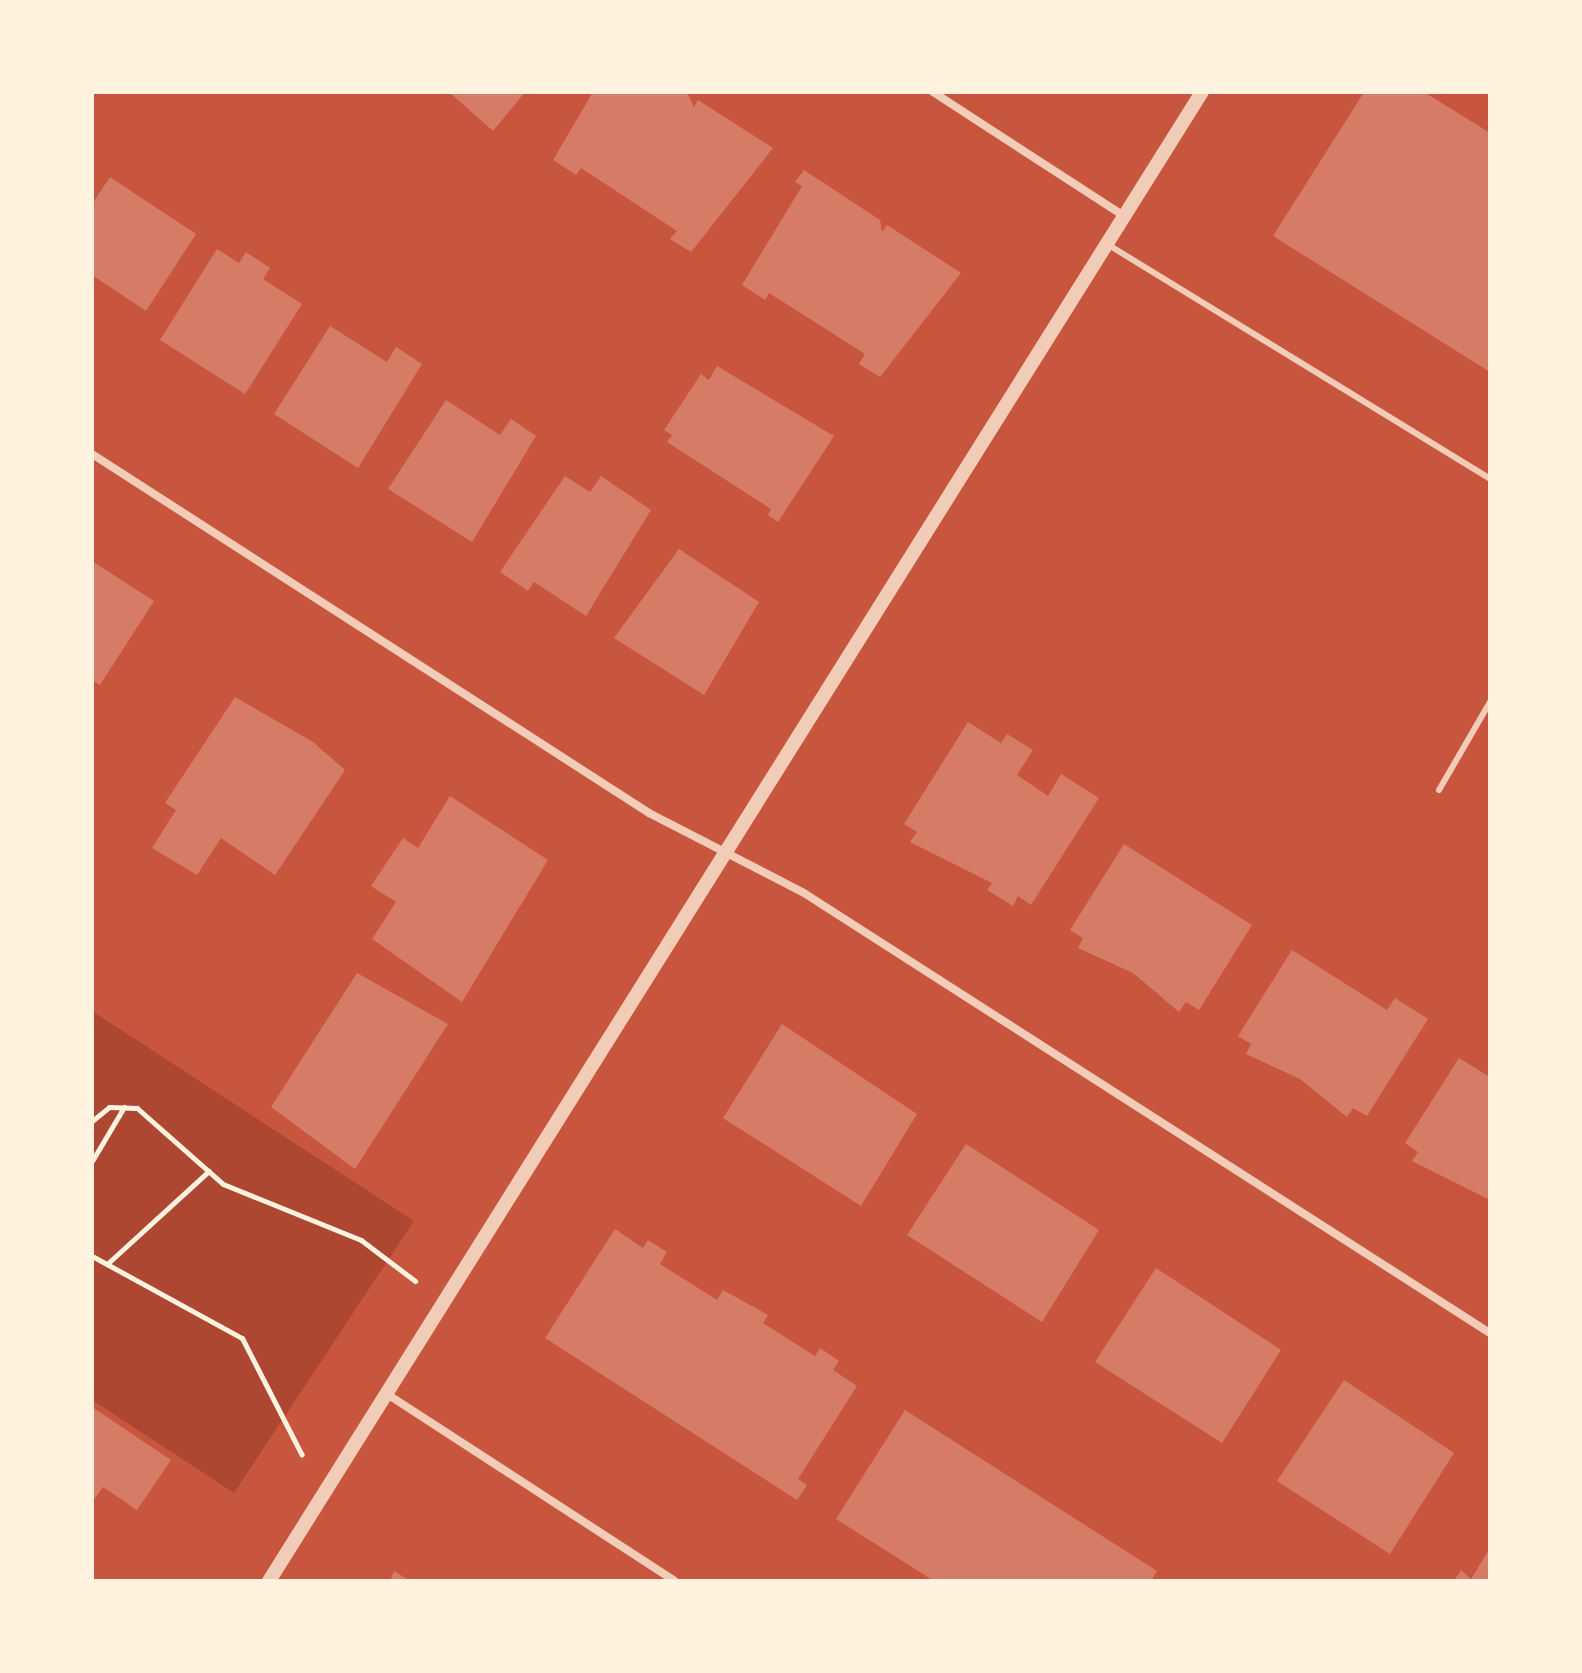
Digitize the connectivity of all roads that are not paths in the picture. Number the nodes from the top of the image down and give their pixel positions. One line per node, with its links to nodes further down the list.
1 (933, 92): 3 (street)
2 (1202, 92): 3 (street)
3 (1124, 216): 4 (street)
4 (1107, 244): 6 (lane); 9 (street)
5 (92, 454): 9 (street)
6 (1490, 479)
7 (1490, 702): 8 (lane)
8 (1439, 790)
9 (727, 854): 10 (street); 11 (street)
10 (1490, 1333)
11 (387, 1394): 12 (street); 13 (street)
12 (269, 1581)
13 (675, 1581)

